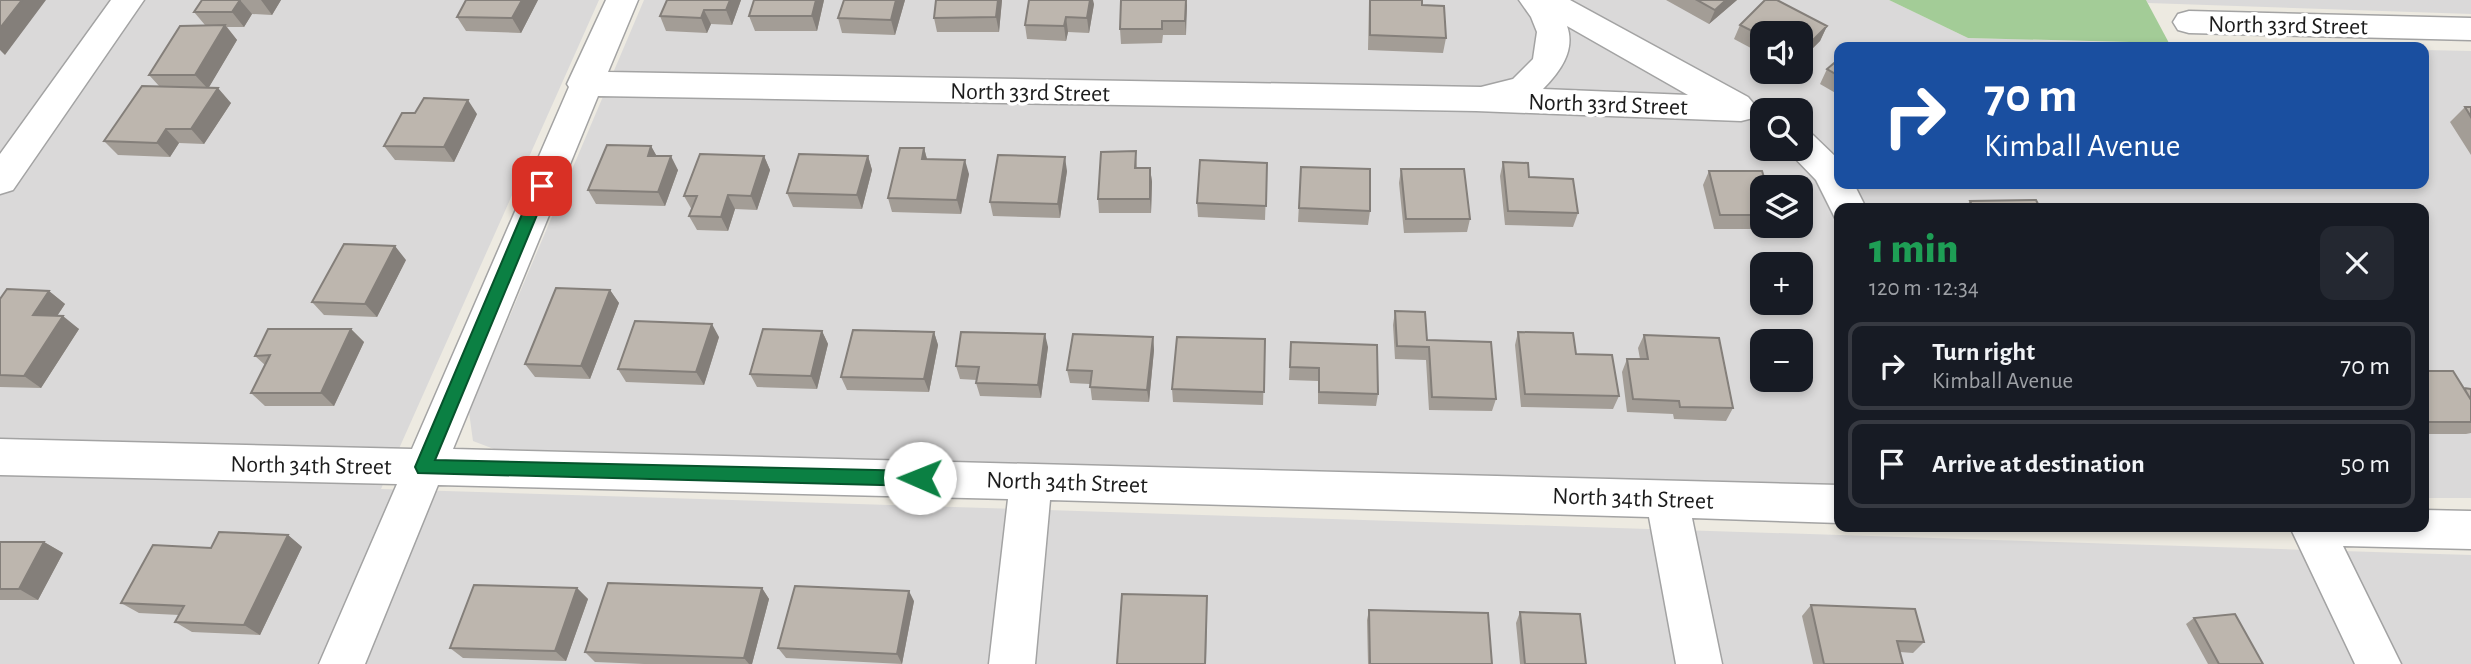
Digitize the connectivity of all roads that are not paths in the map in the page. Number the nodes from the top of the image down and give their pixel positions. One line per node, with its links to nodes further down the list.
1 (128, 0): 15 (street)
2 (622, 0): 9 (street)
3 (1535, 0): 10 (street, North 33rd Street)
4 (1545, 0): 11 (street)
5 (2362, 0): 7 (street)
6 (2189, 22): 7 (street, North 33rd Street)
7 (2381, 27): 8 (street, North 33rd Street)
8 (2471, 29)
9 (584, 84): 10 (street, North 33rd Street); 17 (street)
10 (1476, 99): 12 (street, North 33rd Street)
11 (1750, 113)
12 (1750, 114)
13 (1813, 156): 14 (street)
14 (1834, 180)
15 (0, 181)
16 (0, 457): 17 (street, North 34th Street)
17 (424, 467): 18 (street, North 34th Street); 24 (street)
18 (1031, 481): 19 (street, North 34th Street); 25 (street)
19 (1667, 499): 20 (street, North 34th Street); 26 (street)
20 (1834, 504)
21 (2429, 529): 22 (street)
22 (2471, 530)
23 (2313, 532): 27 (street)
24 (342, 664)
25 (1012, 664)
26 (1699, 664)
27 (2378, 664)

